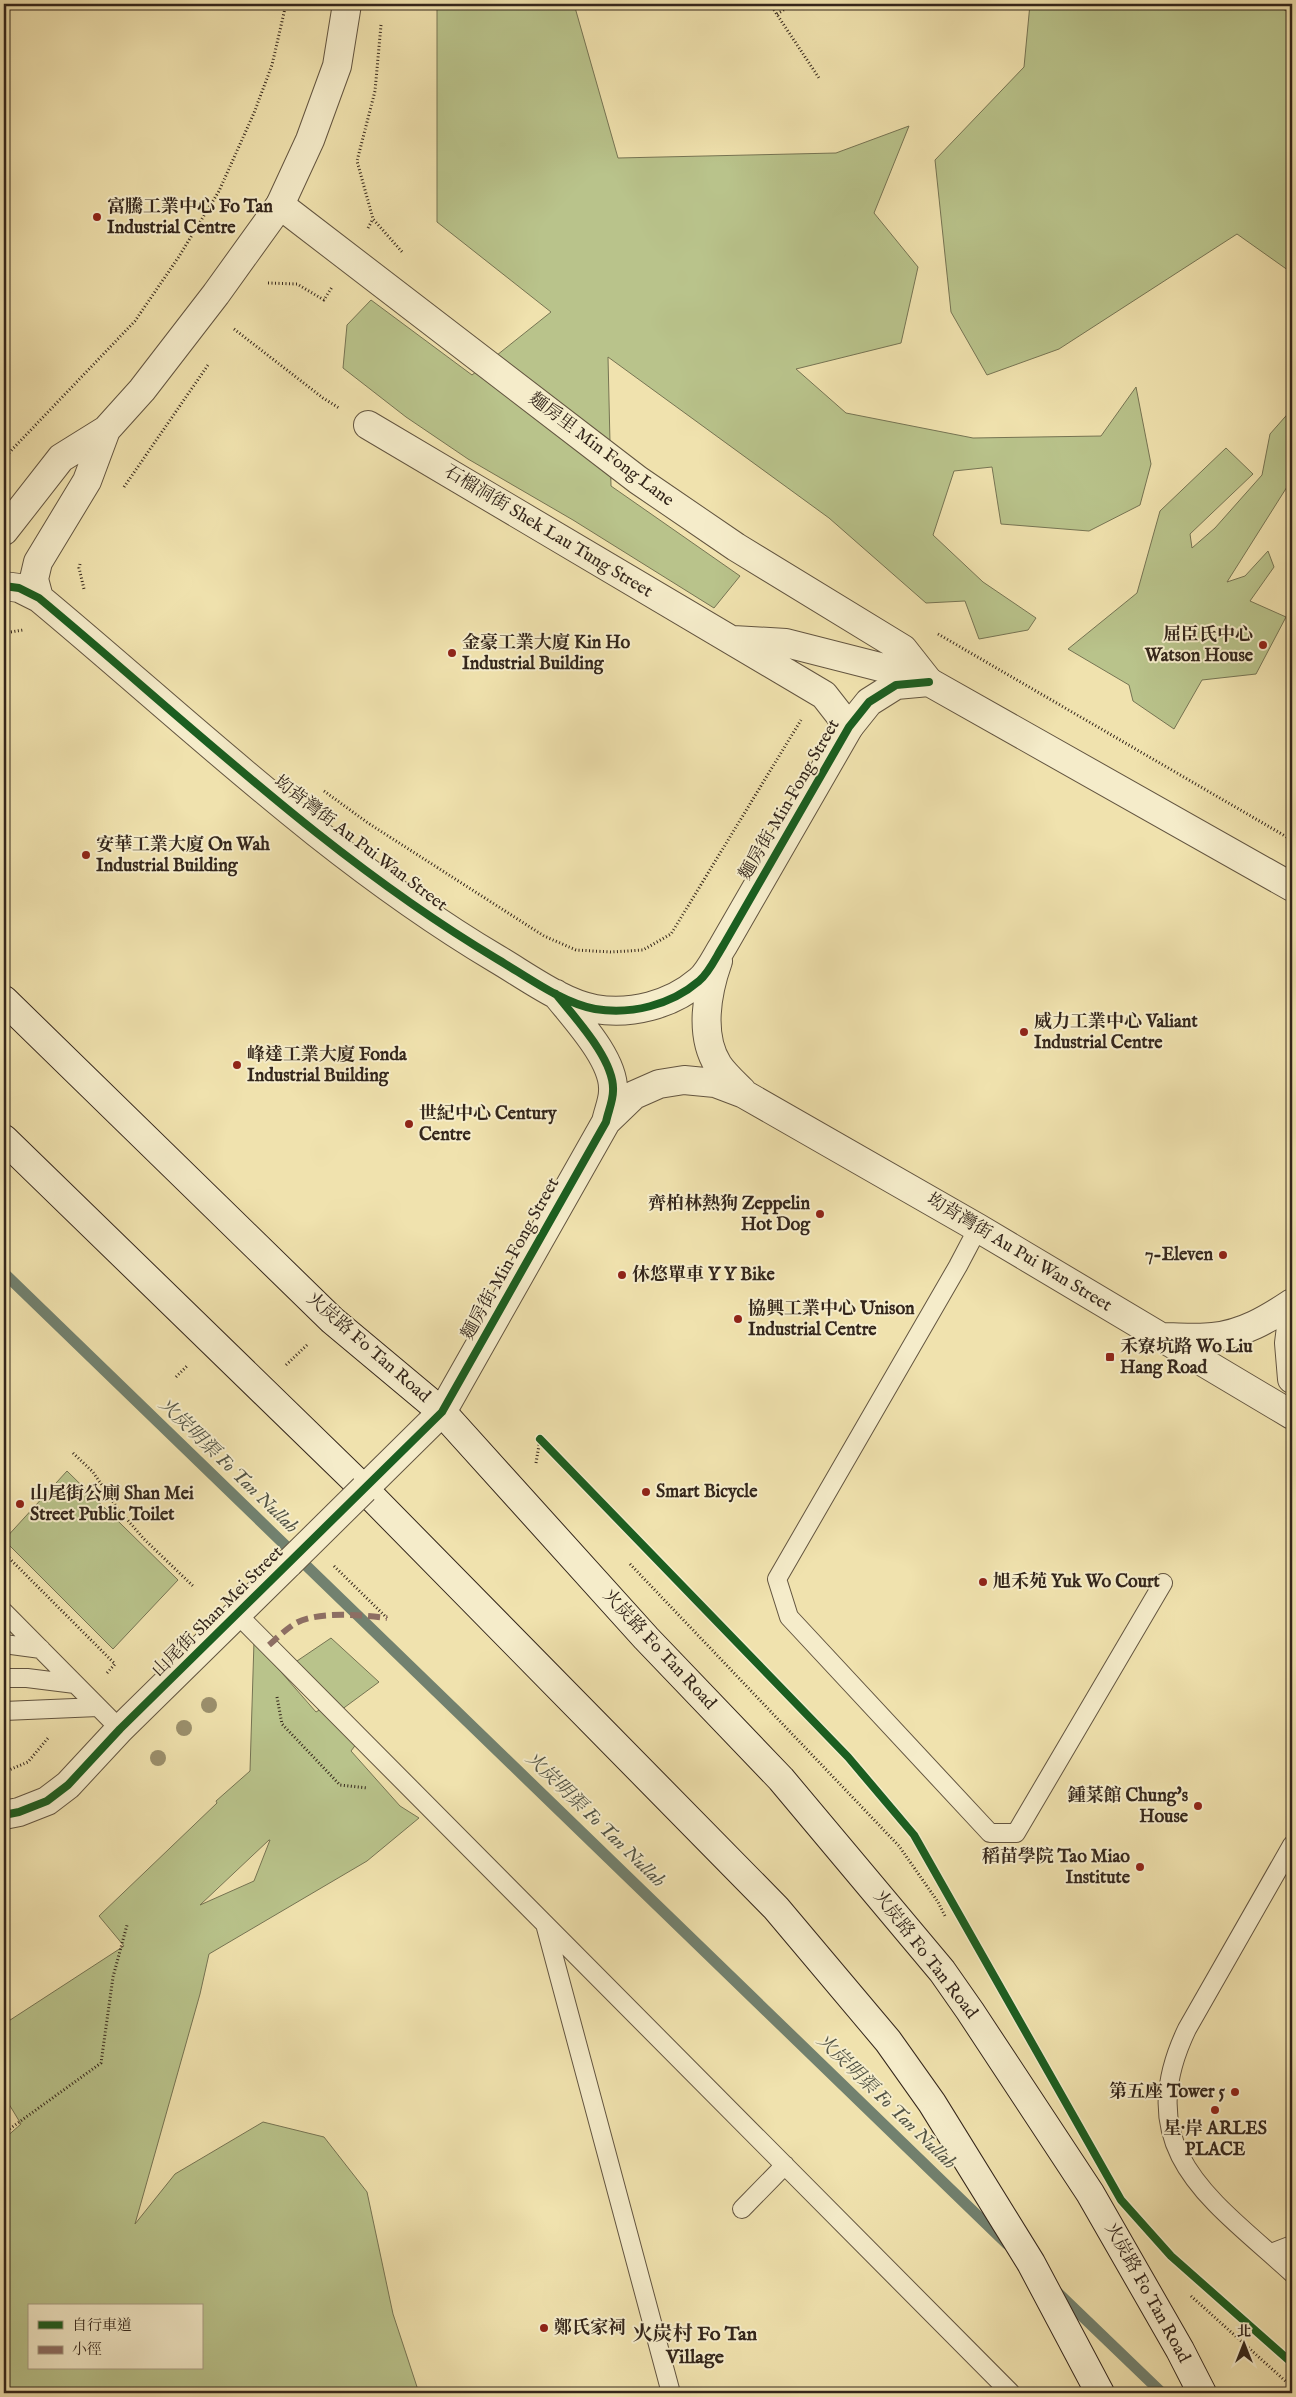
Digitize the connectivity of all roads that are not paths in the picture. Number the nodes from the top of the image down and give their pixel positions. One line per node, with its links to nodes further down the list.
1 (347, 4): 2 (street)
2 (280, 205): 4 (street); 9 (street, 麵房里 Min Fong Lane)
3 (368, 425): 8 (street, 石榴洞街 Shek Lau Tung Street)
4 (106, 430): 5 (street); 7 (street)
5 (4, 531)
6 (4, 586): 7 (street, 㘭背灣街 Au Pui Wan Street)
7 (39, 598): 13 (street, 㘭背灣街 Au Pui Wan Street)
8 (728, 639): 9 (street, 石榴洞街 Shek Lau Tung Street); 10 (street, 石榴洞街 Shek Lau Tung Street)
9 (929, 682): 10 (street, 麵房街 Min Fong Street); 11 (street)
10 (849, 727): 12 (street, 麵房街 Min Fong Street)
11 (1292, 887)
12 (723, 946): 13 (street, 㘭背灣街 Au Pui Wan Street); 15 (street)
13 (556, 994): 16 (street)
14 (4, 1000): 23 (street, 火炭路 Fo Tan Road)
15 (744, 1094): 16 (street); 18 (street, 㘭背灣街 Au Pui Wan Street)
16 (606, 1122): 23 (street, 麵房街 Min Fong Street)
17 (4, 1139): 25 (street)
18 (978, 1228): 21 (street, 㘭背灣街 Au Pui Wan Street); 26 (lane)
19 (1292, 1303): 21 (street)
20 (1292, 1319): 22 (street)
21 (1160, 1337): 24 (street, 㘭背灣街 Au Pui Wan Street)
22 (1292, 1379)
23 (442, 1412): 25 (street, 山尾街 Shan Mei Street); 47 (street, 火炭路 Fo Tan Road)
24 (1292, 1415)
25 (364, 1489): 28 (street, 山尾街 Shan Mei Street, bridge); 46 (street)
26 (1163, 1583)
27 (4, 1612): 30 (lane)
28 (237, 1614): 35 (street, 山尾街 Shan Mei Street); 38 (lane)
29 (4, 1644): 30 (lane)
30 (41, 1649): 32 (lane)
31 (4, 1678): 32 (lane)
32 (75, 1684): 33 (lane)
33 (98, 1706): 34 (lane); 35 (lane)
34 (4, 1711)
35 (120, 1729): 36 (street, 山尾街 Shan Mei Street)
36 (4, 1815)
37 (1292, 1845): 42 (lane)
38 (545, 1923): 39 (lane); 44 (lane)
39 (784, 2165): 40 (lane); 45 (lane)
40 (742, 2209)
41 (1292, 2246): 42 (lane)
42 (1271, 2253): 43 (lane)
43 (1292, 2273)
44 (671, 2393)
45 (1011, 2393)
46 (1100, 2393)
47 (1202, 2393)

